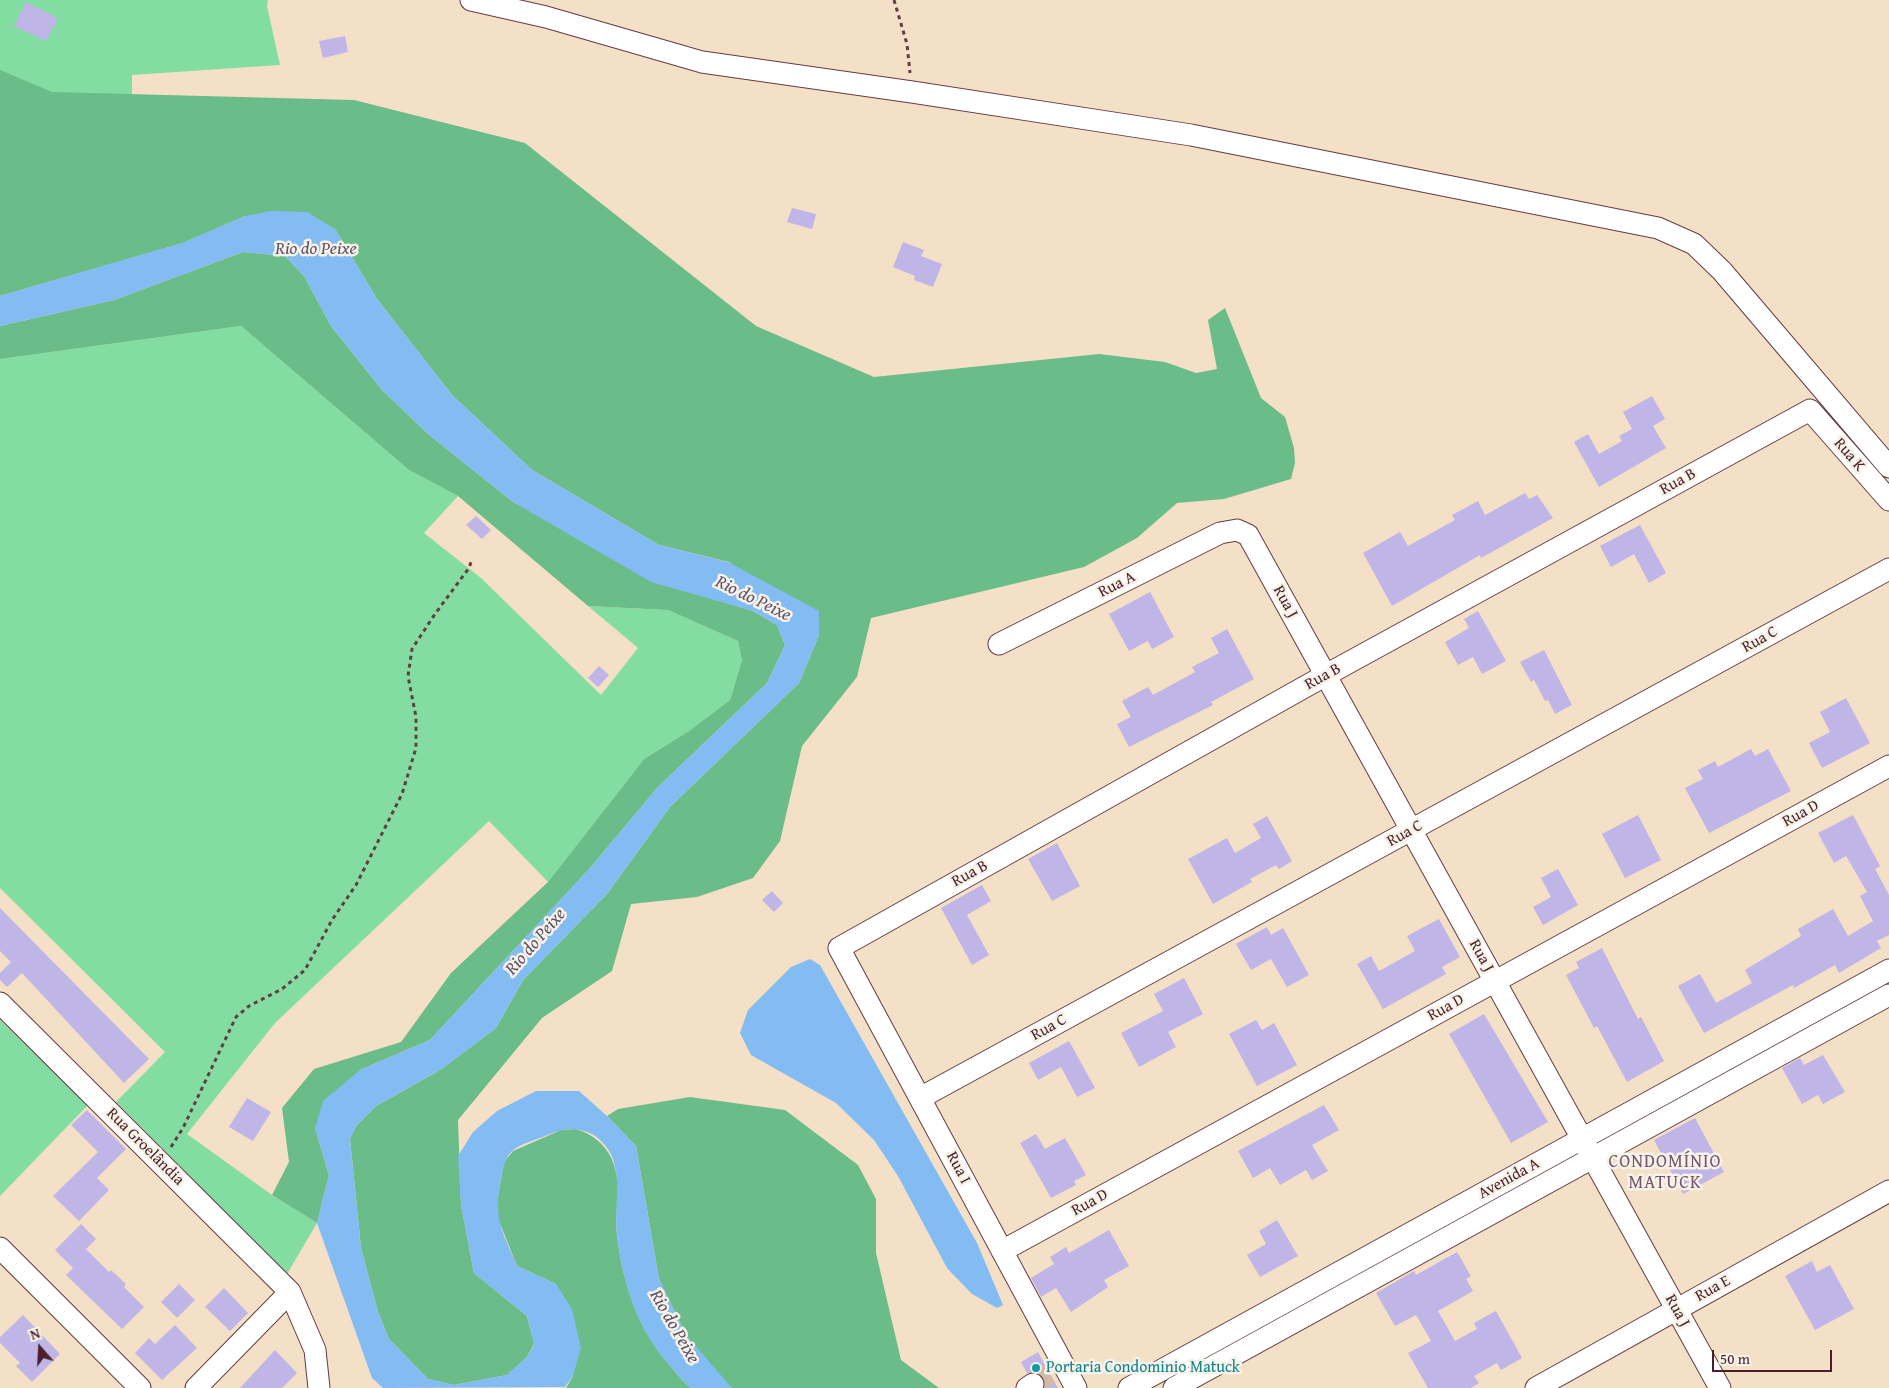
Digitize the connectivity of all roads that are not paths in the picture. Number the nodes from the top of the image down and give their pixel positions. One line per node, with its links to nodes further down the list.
1 (470, 0): 3 (street)
2 (1810, 410): 4 (street, Rua K); 8 (street, Rua B)
3 (1889, 467)
4 (1889, 500)
5 (1237, 530): 7 (street, Rua A); 8 (street, Rua J)
6 (1889, 569): 10 (street, Rua C)
7 (999, 644)
8 (1326, 675): 10 (street, Rua J); 11 (street, Rua B)
9 (1889, 766): 13 (street, Rua D)
10 (1411, 830): 13 (street, Rua J); 18 (street, Rua C)
11 (839, 948): 18 (street, Rua I)
12 (1889, 970): 14 (street, Avenida A)
13 (1495, 982): 19 (street, Rua J); 23 (street, Rua D)
14 (1854, 990): 17 (street); 19 (street, Avenida A)
15 (1889, 995): 17 (street, Avenida A)
16 (0, 1003): 24 (street, Rua Groelândia)
17 (1865, 1008): 20 (street, Avenida A)
18 (920, 1098): 23 (street, Rua I)
19 (1582, 1139): 20 (street, Rua J); 25 (street, Avenida A)
20 (1593, 1159): 26 (street, Rua J); 27 (street, Avenida A)
21 (1889, 1191): 26 (street, Rua E)
22 (0, 1248): 29 (street)
23 (1002, 1251): 28 (street, Rua I)
24 (290, 1292): 30 (street); 31 (street, Rua Groelândia)
25 (1295, 1296): 27 (street); 32 (street, Avenida A)
26 (1676, 1310): 34 (street, Rua E); 35 (street, Rua J)
27 (1306, 1316): 33 (street, Avenida A)
28 (1056, 1381)
29 (140, 1388)
30 (196, 1388)
31 (320, 1388)
32 (1129, 1388)
33 (1174, 1388)
34 (1536, 1388)
35 (1720, 1388)

